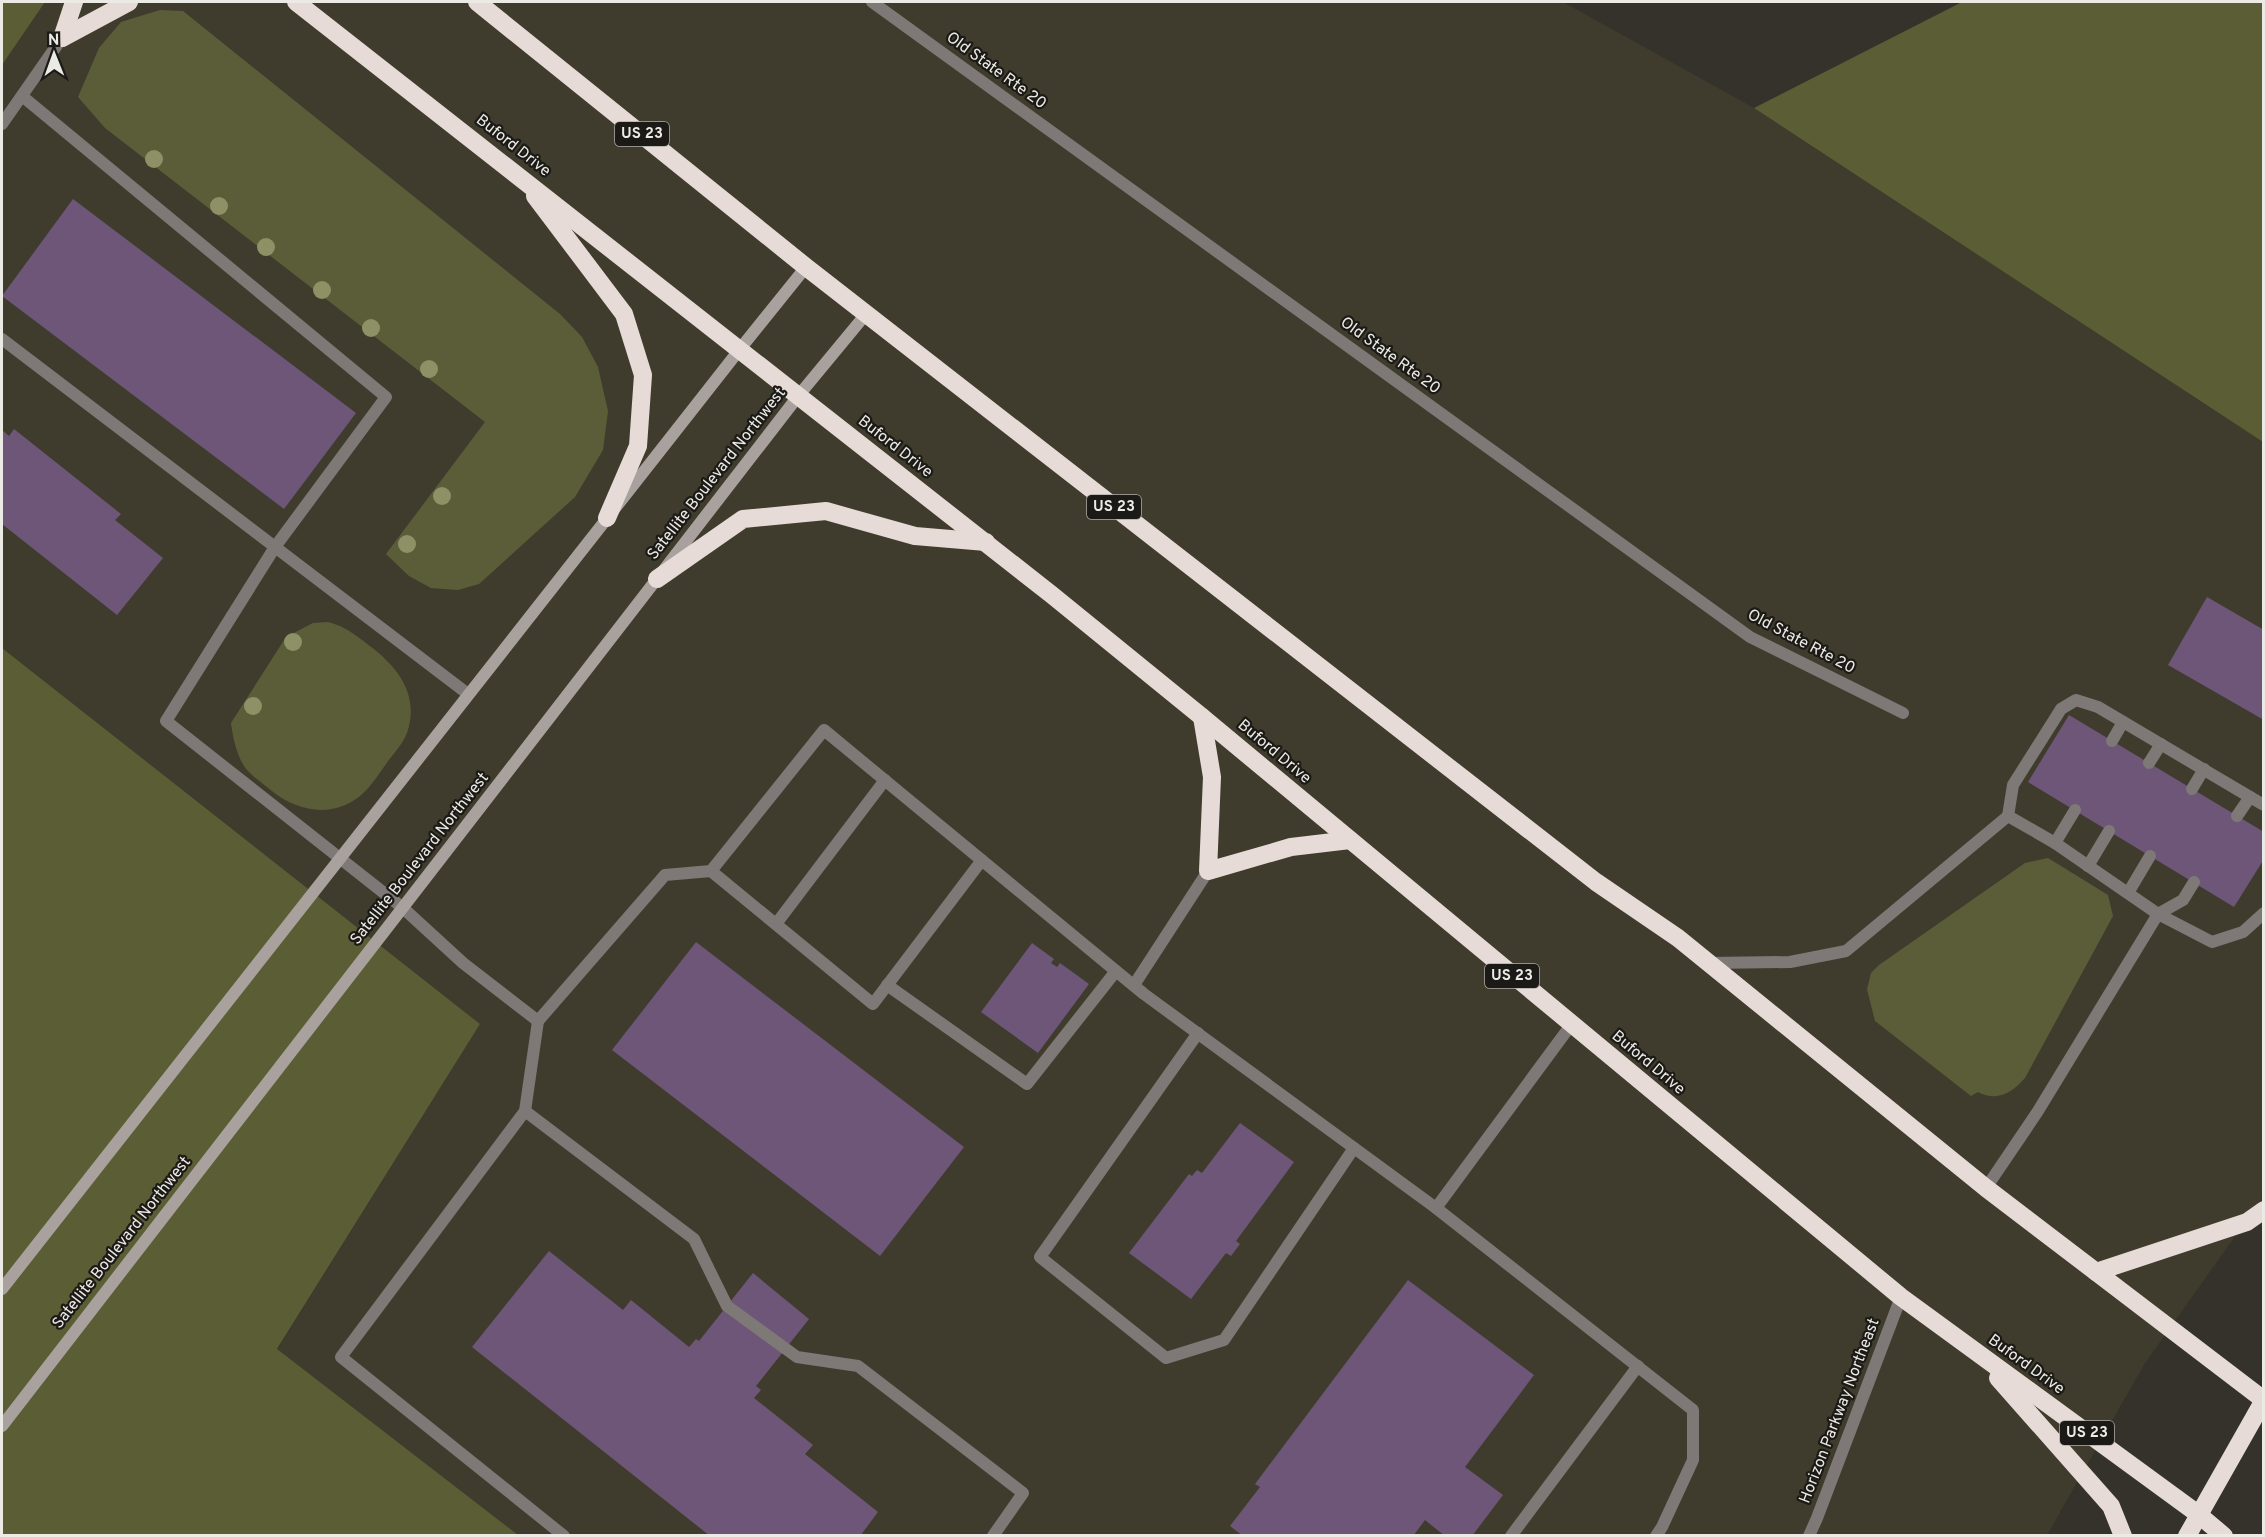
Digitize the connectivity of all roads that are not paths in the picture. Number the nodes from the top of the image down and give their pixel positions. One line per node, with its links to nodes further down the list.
1 (74, 2): 6 (highway)
2 (129, 2): 6 (highway)
3 (296, 2): 9 (highway, Buford Drive / US 23)
4 (477, 2): 10 (highway, US 23)
5 (872, 2): 20 (street, Old State Rte 20)
6 (62, 38): 7 (street)
7 (22, 96): 8 (street); 17 (street)
8 (2, 124)
9 (519, 176): 13 (highway, Buford Drive / US 23); 15 (highway)
10 (807, 267): 11 (highway, US 23); 13 (main road)
11 (866, 314): 14 (main road, Satellite Boulevard Northwest); 49 (highway, US 23)
12 (2, 339): 17 (street)
13 (740, 349): 14 (highway, Buford Drive / US 23); 15 (main road)
14 (799, 395): 16 (highway, Buford Drive / US 23); 18 (main road, Satellite Boulevard Northwest)
15 (607, 518): 19 (main road)
16 (986, 542): 18 (highway); 21 (highway, Buford Drive / US 23)
17 (275, 547): 19 (street); 38 (street)
18 (657, 579): 45 (main road, Satellite Boulevard Northwest)
19 (468, 694): 38 (main road)
20 (1903, 713)
21 (1202, 717): 35 (highway, Buford Drive / US 23); 42 (highway)
22 (2123, 722): 23 (street); 24 (street); 32 (street)
23 (2112, 741)
24 (2162, 744): 25 (street); 26 (street)
25 (2149, 763)
26 (2204, 769): 28 (street); 29 (street)
27 (885, 780): 39 (street); 41 (street); 48 (street)
28 (2192, 789)
29 (2250, 797): 30 (street); 33 (street)
30 (2264, 805)
31 (2075, 810): 36 (street)
32 (2008, 816): 36 (street); 49 (street)
33 (2236, 816)
34 (2109, 831): 40 (street)
35 (1350, 840): 42 (highway); 54 (highway, Buford Drive / US 23)
36 (2055, 843): 40 (street)
37 (2150, 856): 44 (street)
38 (339, 859): 45 (street); 62 (main road)
39 (982, 860): 50 (street); 51 (street)
40 (2088, 866): 44 (street)
41 (711, 871): 48 (street); 53 (street)
42 (1208, 871): 52 (street)
43 (2194, 882): 47 (street)
44 (2128, 893): 47 (street)
45 (403, 908): 53 (street); 67 (main road, Satellite Boulevard Northwest)
46 (2264, 913): 47 (street)
47 (2158, 914): 58 (street)
48 (776, 924): 51 (street)
49 (1709, 963): 58 (highway, US 23)
50 (1116, 971): 51 (street); 52 (street)
51 (887, 985)
52 (1134, 985): 55 (street)
53 (538, 1021): 56 (street)
54 (1571, 1025): 59 (street); 63 (highway, Buford Drive / US 23)
55 (1198, 1033): 57 (street); 57 (street)
56 (525, 1111): 69 (street); 70 (street)
57 (1354, 1148): 59 (street)
58 (1986, 1188): 61 (highway, US 23)
59 (1436, 1208): 65 (street)
60 (2264, 1210): 61 (highway)
61 (2096, 1272): 66 (highway, US 23)
62 (2, 1290)
63 (1900, 1298): 64 (highway, Buford Drive / US 23); 73 (street, Horizon Parkway Northeast)
64 (1975, 1352): 68 (highway, Buford Drive / US 23); 74 (highway)
65 (1638, 1366): 71 (street); 72 (street)
66 (2263, 1400): 68 (highway)
67 (2, 1426)
68 (2198, 1514): 75 (highway); 76 (highway, Buford Drive / US 23)
69 (564, 1536)
70 (993, 1536)
71 (1510, 1536)
72 (1656, 1536)
73 (1809, 1536)
74 (2123, 1536)
75 (2187, 1536)
76 (2224, 1536)

